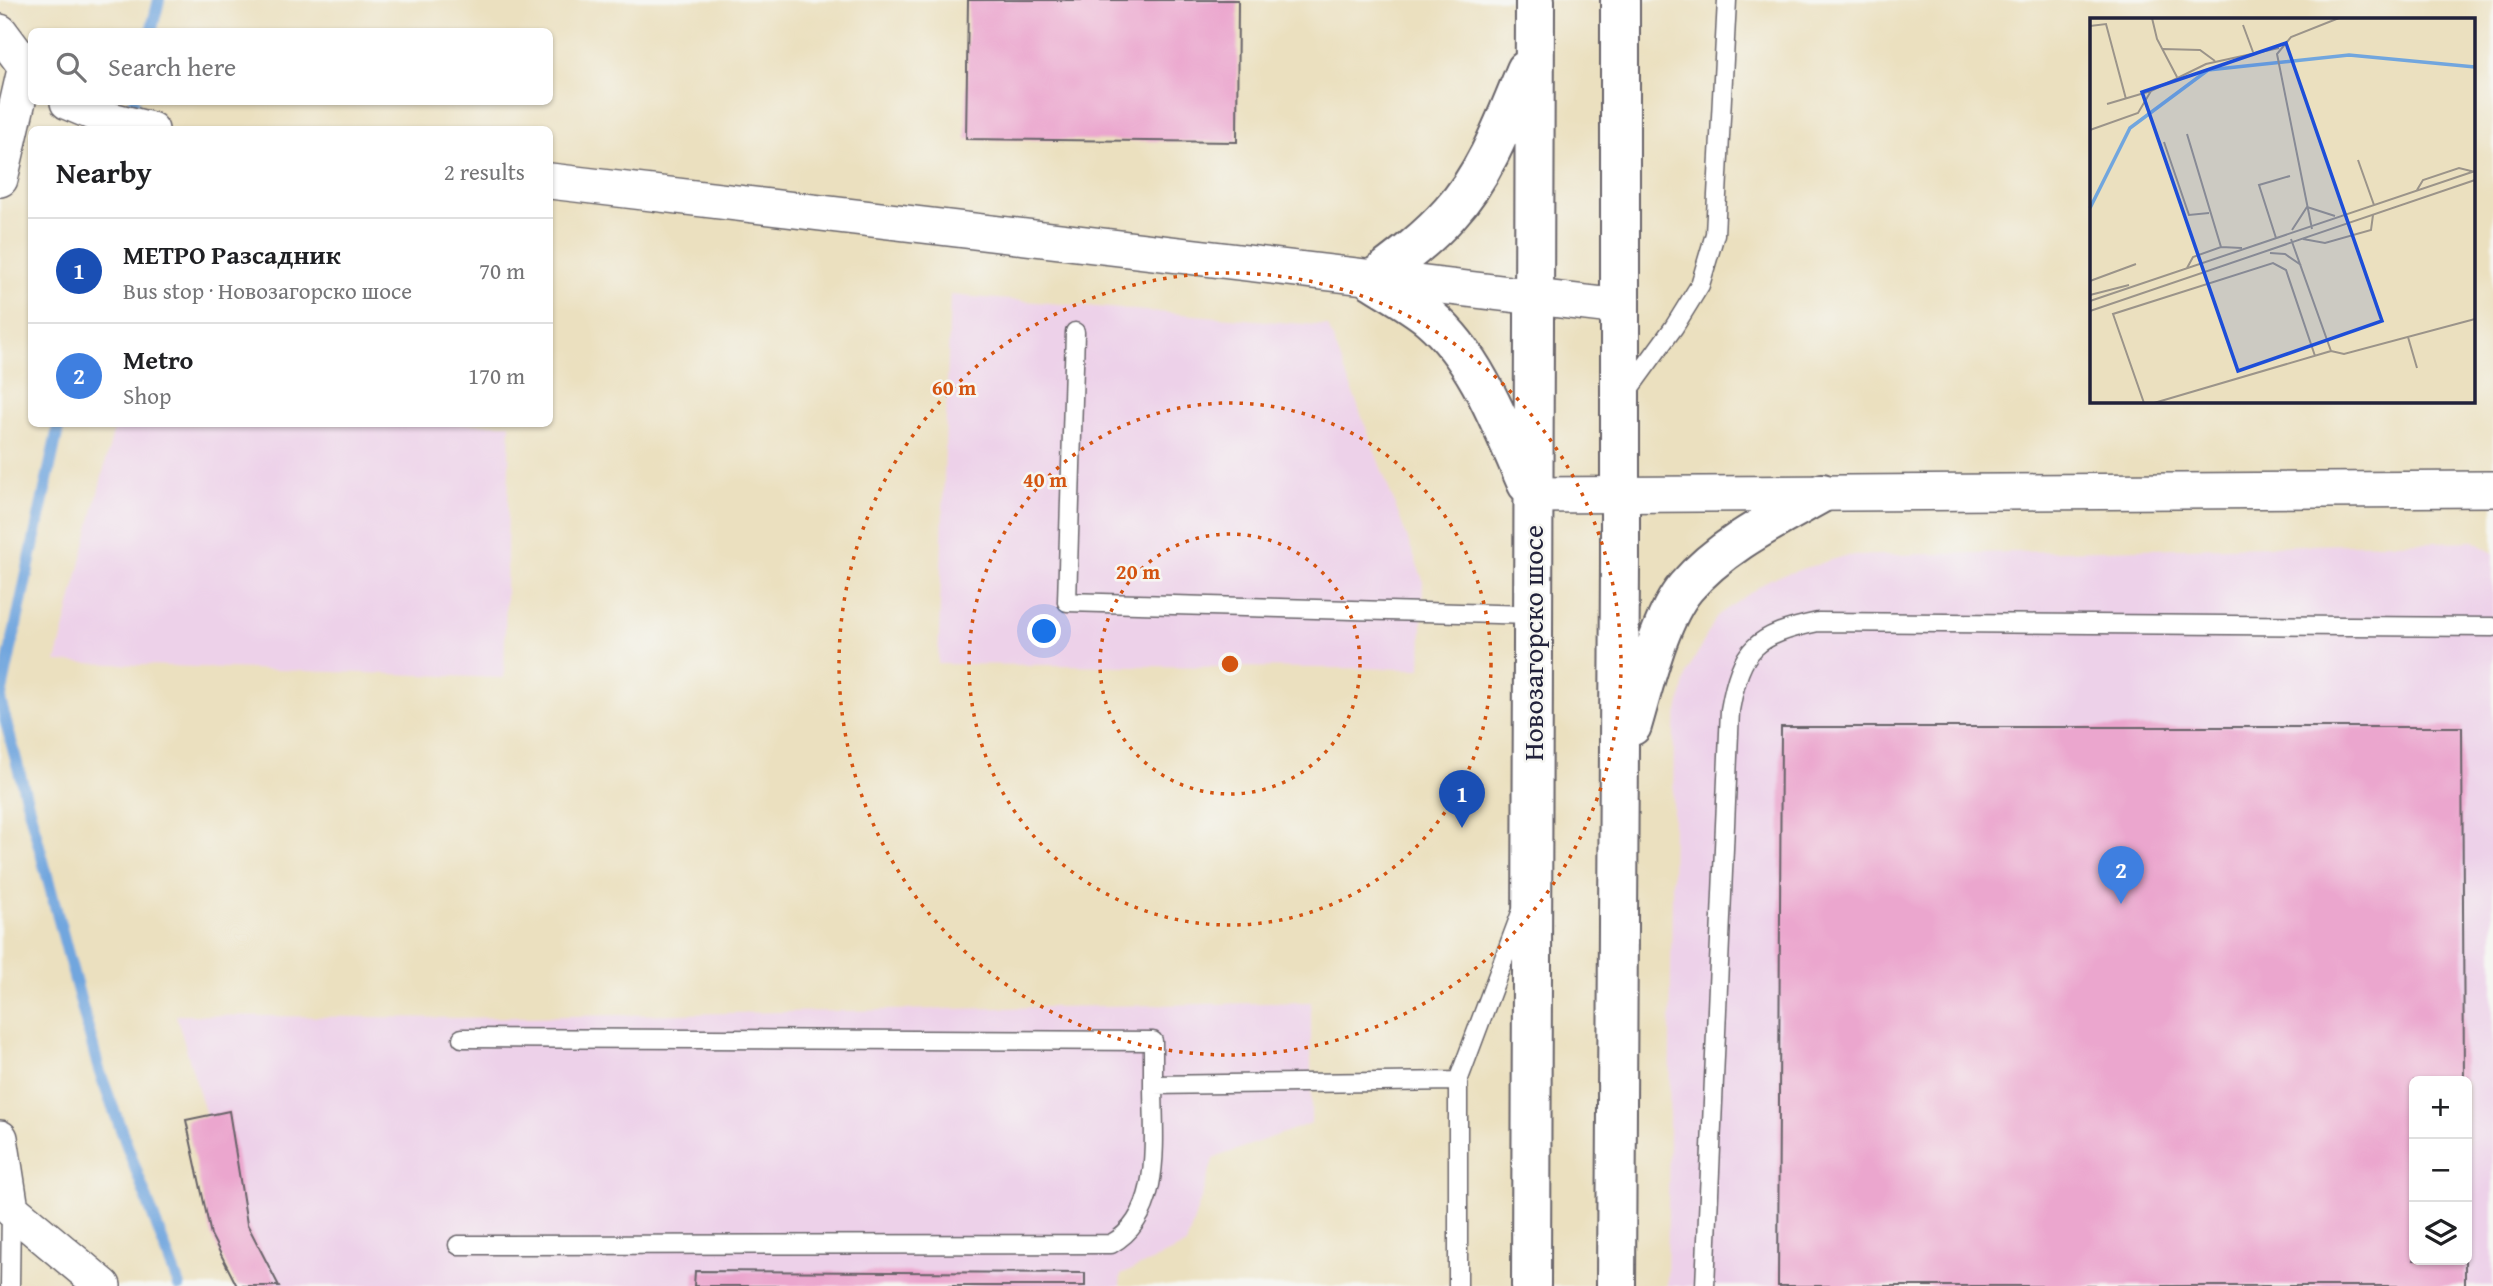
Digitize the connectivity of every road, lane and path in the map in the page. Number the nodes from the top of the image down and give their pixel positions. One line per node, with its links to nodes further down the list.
1 (1535, 0): 5 (main road, Новозагорско шосе)
2 (1620, 0): 13 (main road)
3 (1727, 0): 15 (lane)
4 (0, 32): 6 (street)
5 (1533, 51): 11 (main road); 12 (main road, Новозагорско шосе)
6 (28, 72): 9 (street)
7 (75, 105): 8 (street)
8 (135, 126)
9 (0, 179)
10 (553, 181): 11 (street)
11 (1372, 280): 12 (street); 18 (main road)
12 (1533, 298): 13 (street); 18 (main road, Новозагорско шосе)
13 (1620, 307): 15 (main road)
14 (1075, 332): 20 (lane)
15 (1620, 402): 19 (main road)
16 (2493, 489): 17 (street)
17 (1822, 493): 19 (street); 22 (main road)
18 (1532, 495): 19 (street); 20 (main road, Новозагорско шосе)
19 (1620, 495): 22 (main road)
20 (1532, 615): 23 (main road, Новозагорско шосе)
21 (2493, 626): 35 (lane)
22 (1620, 769): 34 (main road)
23 (1531, 887): 25 (lane); 33 (main road, Новозагорско шосе)
24 (462, 1038): 26 (lane)
25 (1458, 1081): 26 (lane); 32 (lane)
26 (1153, 1085): 29 (lane)
27 (0, 1138): 28 (street)
28 (11, 1209): 30 (lane); 31 (street)
29 (458, 1245)
30 (10, 1286)
31 (103, 1286)
32 (1458, 1286)
33 (1531, 1286)
34 (1616, 1286)
35 (1705, 1286)

